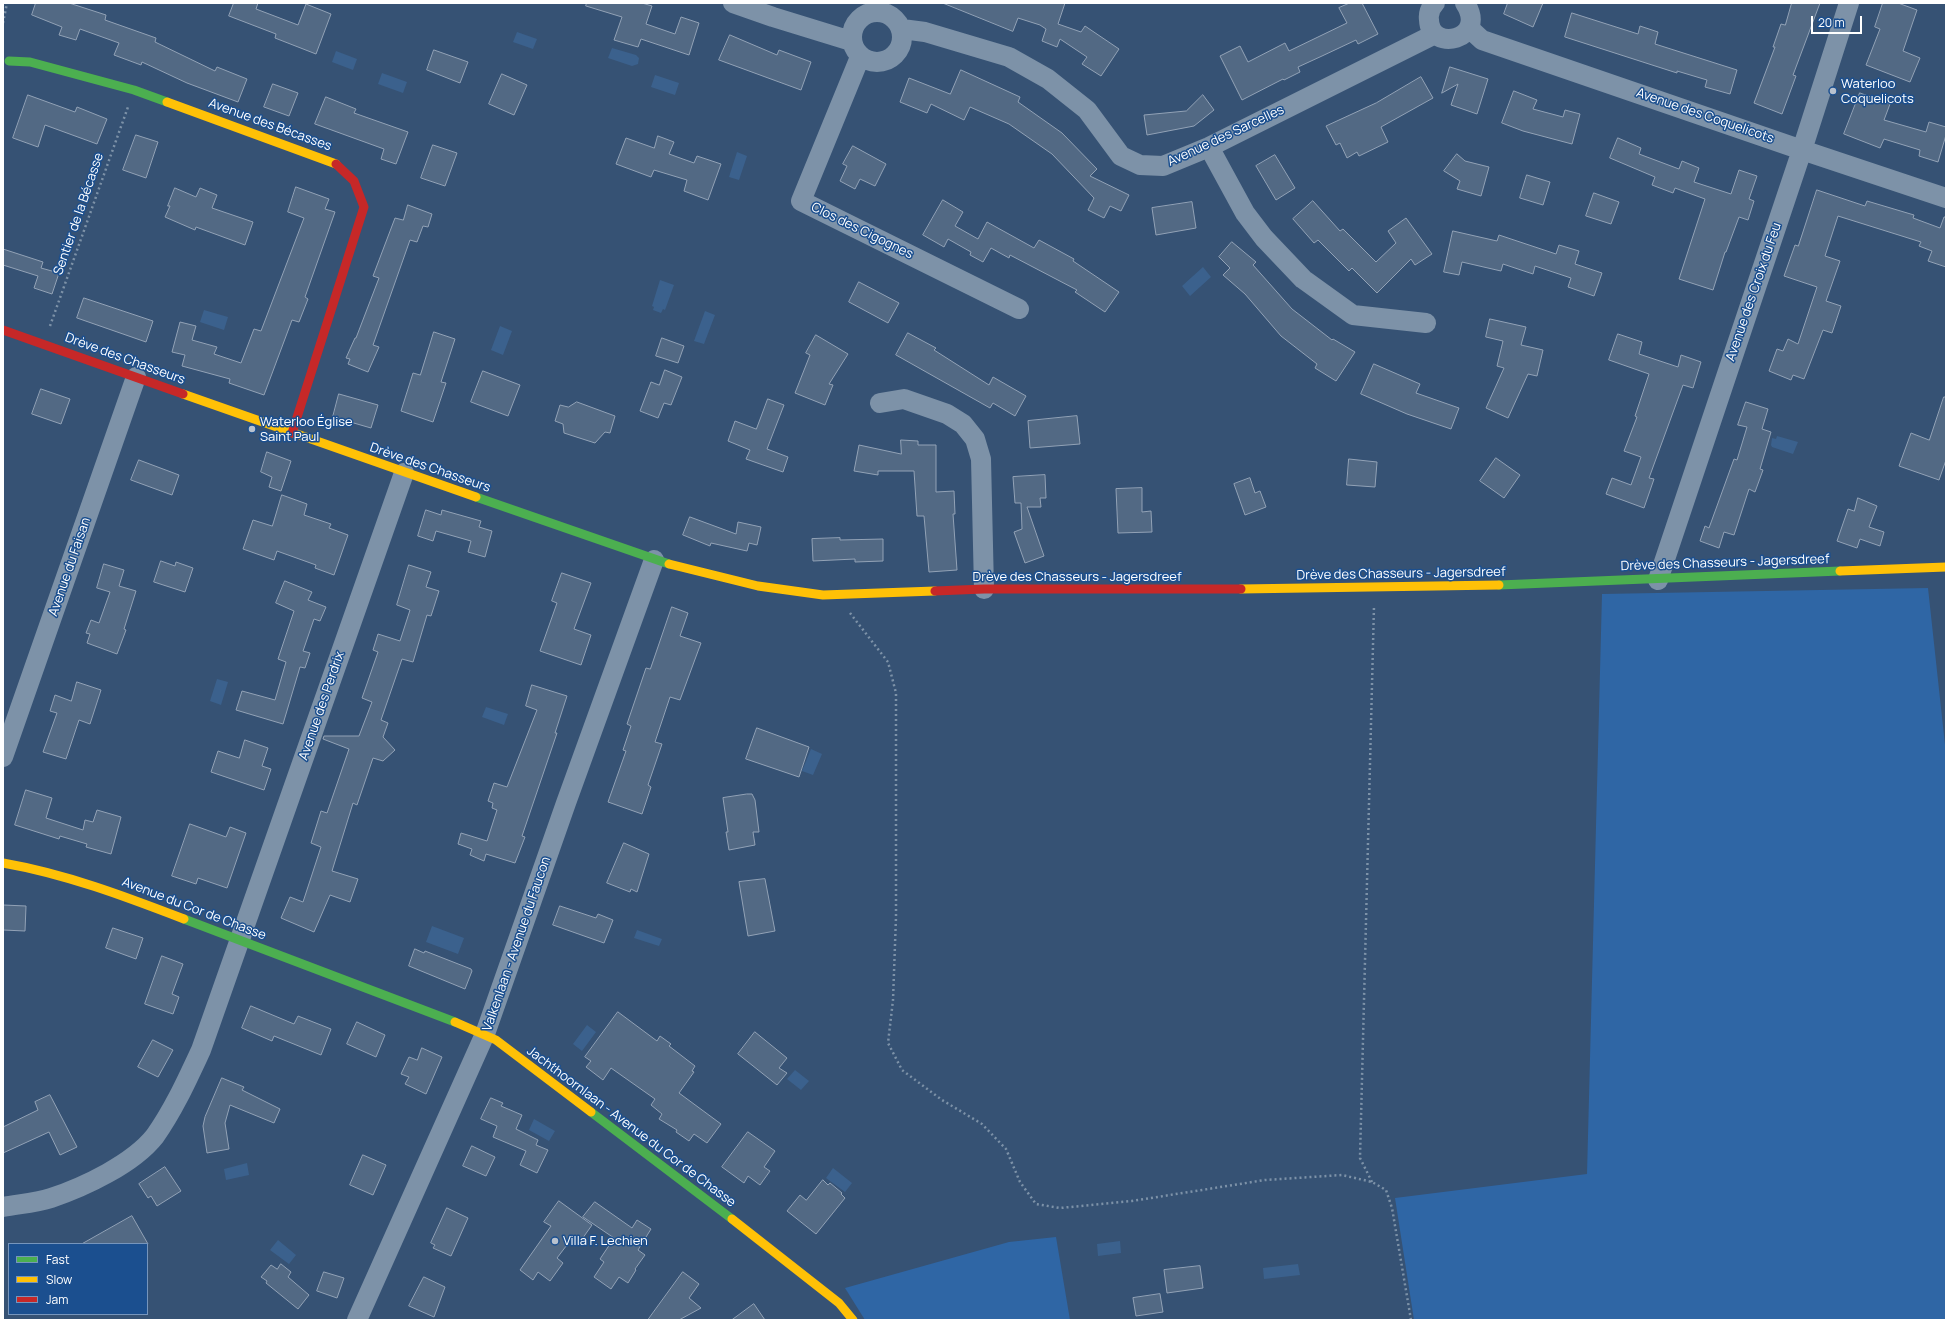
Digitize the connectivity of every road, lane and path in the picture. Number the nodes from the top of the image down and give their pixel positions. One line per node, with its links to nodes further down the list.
1 (7, 3): 6 (path)
2 (734, 3): 10 (street)
3 (1434, 3): 9 (street)
4 (1464, 3): 7 (street)
5 (1849, 3): 14 (street, Avenue des Croix du Feu)
6 (3, 23)
7 (1469, 28): 9 (street); 14 (street, Avenue des Coquelicots)
8 (902, 29): 10 (street); 10 (street); 13 (street, Avenue des Sarcelles)
9 (1435, 34): 13 (street, Avenue des Sarcelles)
10 (855, 49): 16 (street, Clos des Cigognes)
11 (9, 61): 12 (street, Avenue des Bécasses)
12 (134, 90): 19 (path, Sentier de la Bécasse); 22 (street, Avenue des Bécasses)
13 (1209, 146): 17 (street)
14 (1802, 150): 15 (street, Avenue des Coquelicots); 26 (street, Avenue des Croix du Feu)
15 (1946, 198)
16 (1019, 309)
17 (1426, 323)
18 (3, 330): 19 (street, Drève des Chasseurs)
19 (44, 344): 20 (street, Drève des Chasseurs)
20 (136, 377): 22 (street, Drève des Chasseurs); 31 (street, Avenue du Faisan)
21 (880, 403): 28 (street)
22 (292, 433): 23 (street, Drève des Chasseurs)
23 (404, 472): 24 (street, Drève des Chasseurs); 33 (street, Avenue des Perdrix)
24 (654, 560): 29 (street, Drève des Chasseurs); 35 (street, Valkenlaan - Avenue du Faucon)
25 (1945, 565): 26 (street, Drève des Chasseurs - Jagersdreef)
26 (1658, 580): 27 (street, Drève des Chasseurs - Jagersdreef)
27 (1374, 587): 28 (street, Drève des Chasseurs - Jagersdreef); 36 (path)
28 (984, 590): 30 (street, Drève des Chasseurs - Jagersdreef)
29 (836, 595): 30 (street, Drève des Chasseurs); 36 (path)
30 (857, 595)
31 (3, 757)
32 (3, 863): 33 (street, Avenue du Cor de Chasse)
33 (239, 940): 34 (street, Avenue du Cor de Chasse); 37 (street, Avenue des Perdrix)
34 (372, 992): 35 (street, Jachthoornlaan - Avenue du Cor de Chasse)
35 (485, 1034): 38 (street, Valkenlaan - Avenue du Faucon); 39 (street, Jachthoornlaan - Avenue du Cor de Chasse)
36 (1372, 1182): 40 (path)
37 (3, 1207)
38 (357, 1320)
39 (853, 1320)
40 (1411, 1320)

